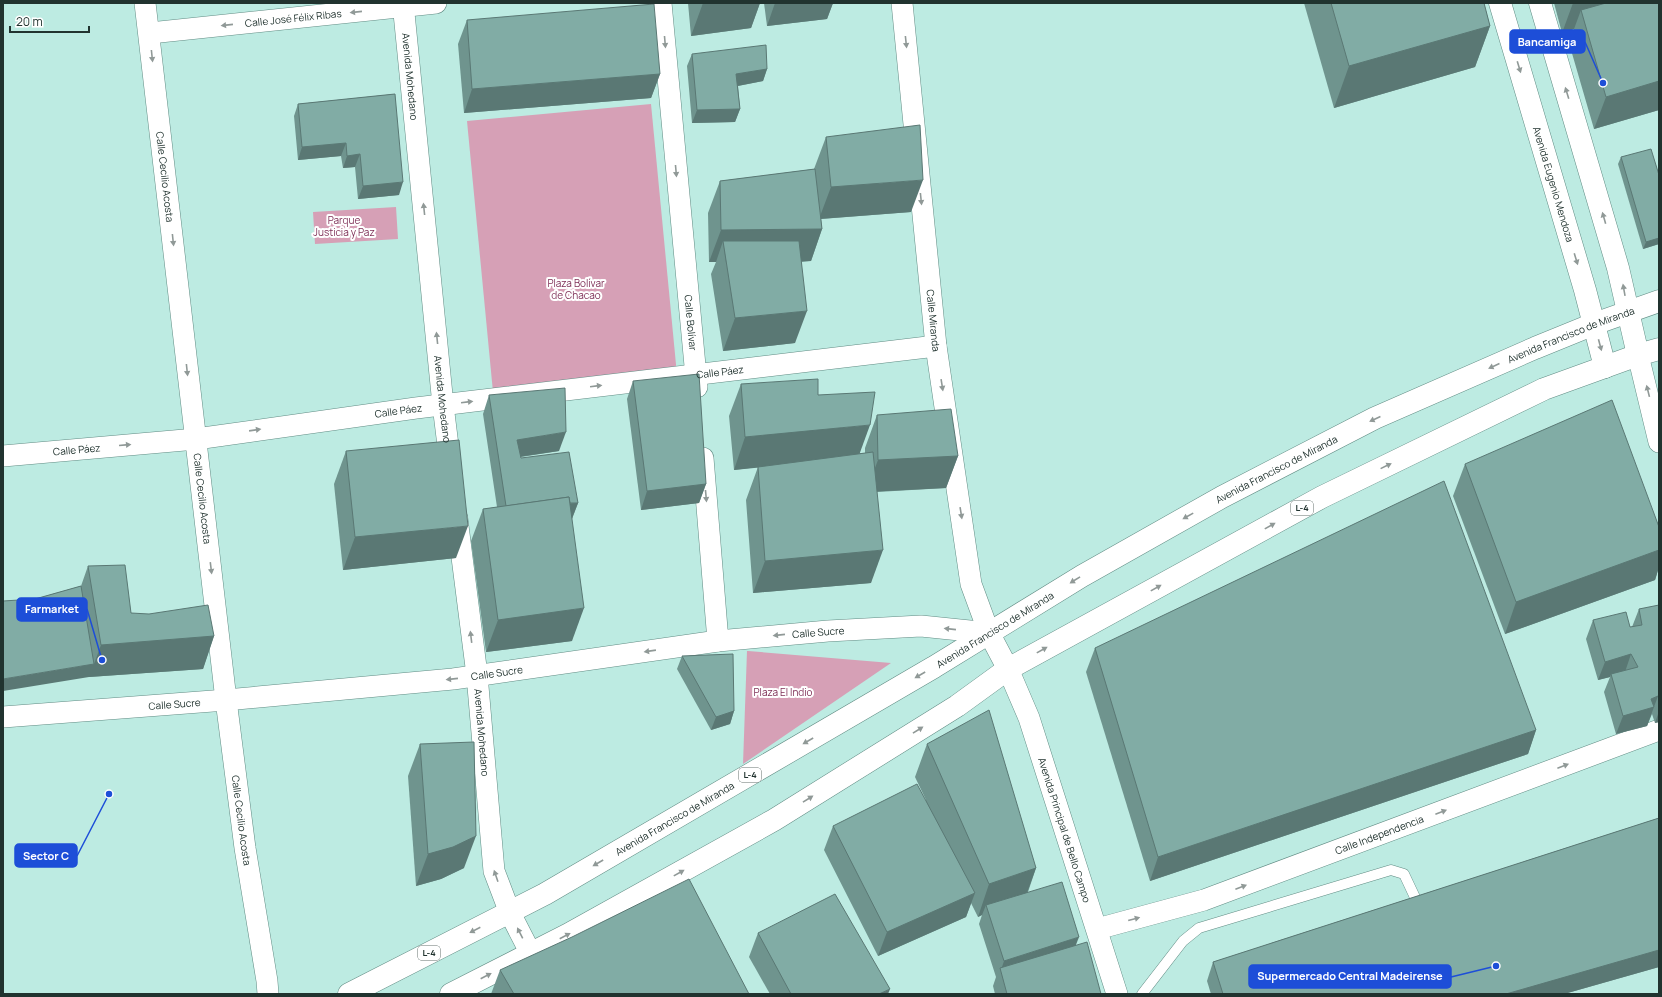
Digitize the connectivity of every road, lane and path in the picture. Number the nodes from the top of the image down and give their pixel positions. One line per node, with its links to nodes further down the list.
1 (145, 3): 8 (street, Calle Cecilio Acosta)
2 (436, 3): 7 (street, Calle José Félix Ribas)
3 (661, 3): 16 (street, Calle Bolívar, one-way to 16)
4 (902, 3): 12 (street, Calle Miranda, one-way to 12)
5 (1500, 3): 11 (main road, Avenida Eugenio Mendoza, one-way to 11)
6 (1540, 3): 10 (main road, one-way to 6)
7 (403, 5): 8 (street, Calle José Félix Ribas, one-way to 8); 17 (street, Avenida Mohedano, one-way to 7)
8 (150, 33): 20 (street, Calle Cecilio Acosta, one-way to 20)
9 (1659, 301): 10 (main road, Avenida Francisco de Miranda / L-4)
10 (1628, 312): 11 (main road, Avenida Francisco de Miranda / L-4); 14 (main road)
11 (1594, 324): 15 (main road, Avenida Eugenio Mendoza, one-way to 15); 23 (main road, Avenida Francisco de Miranda / L-4, one-way to 23)
12 (936, 346): 16 (street, Calle Páez); 23 (street, Calle Miranda, one-way to 23)
13 (1659, 349): 14 (main road, L-4)
14 (1638, 355): 15 (main road, L-4); 21 (street, one-way to 14)
15 (1605, 367): 25 (main road, L-4, one-way to 15)
16 (696, 374): 17 (street, Calle Páez, one-way to 16); 18 (street, Calle Bolívar)
17 (443, 405): 20 (street, Calle Páez, one-way to 17); 26 (street, Avenida Mohedano, one-way to 17)
18 (698, 405)
19 (701, 437): 24 (street, one-way to 24)
20 (196, 438): 22 (street, Calle Páez, one-way to 20); 27 (street, Calle Cecilio Acosta, one-way to 27)
21 (1659, 442)
22 (3, 456)
23 (989, 633): 24 (street, Calle Sucre, one-way to 24); 25 (street, Calle Miranda); 30 (main road, Avenida Francisco de Miranda / L-4, one-way to 30)
24 (718, 642): 26 (street, Calle Sucre, one-way to 26)
25 (1008, 669): 32 (street, Avenida Principal de Bello Campo); 33 (main road, L-4, one-way to 25)
26 (477, 675): 27 (street, Calle Sucre, one-way to 27); 30 (street, Avenida Mohedano, one-way to 26)
27 (226, 700): 28 (street, Calle Sucre); 34 (street, Calle Cecilio Acosta)
28 (3, 717)
29 (1659, 730): 32 (street, Calle Independencia, one-way to 29)
30 (510, 913): 33 (street, Avenida Mohedano, one-way to 30); 35 (main road, Avenida Francisco de Miranda / L-4, one-way to 35)
31 (1422, 915): 38 (lane)
32 (1097, 929): 37 (street, Avenida Principal de Bello Campo)
33 (530, 954): 36 (main road, L-4, one-way to 33)
34 (268, 994)
35 (348, 994)
36 (451, 994)
37 (1117, 994)
38 (1142, 994)

